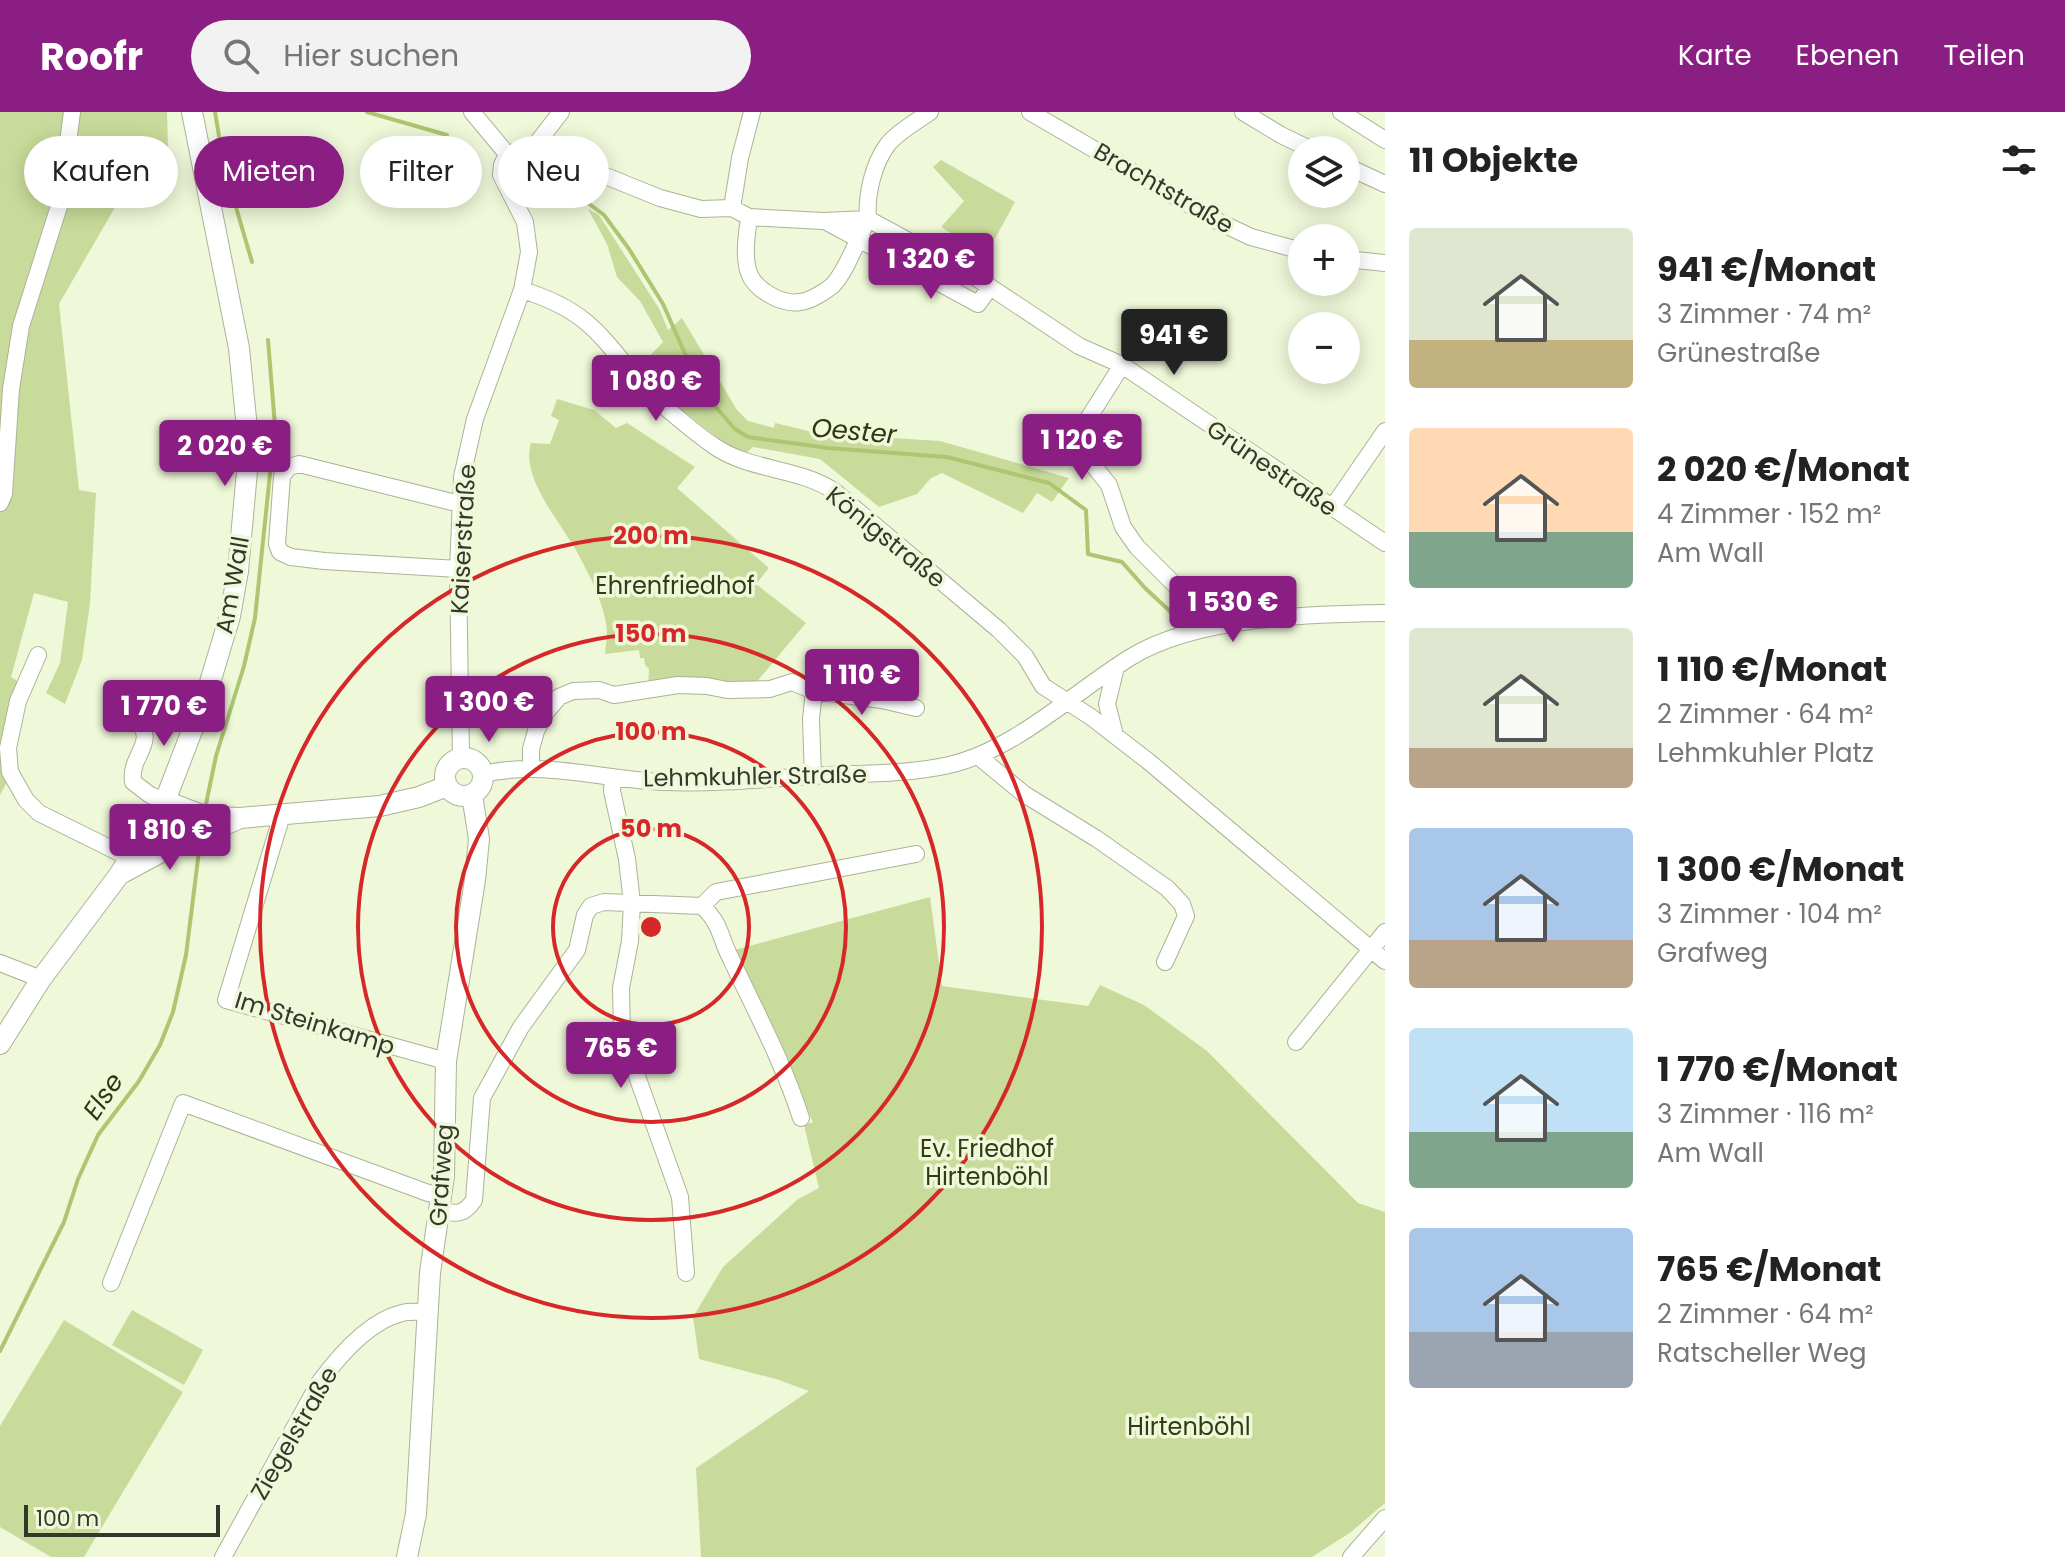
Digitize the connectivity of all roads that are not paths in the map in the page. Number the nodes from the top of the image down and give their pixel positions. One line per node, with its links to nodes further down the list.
1 (72, 112): 32 (street)
2 (192, 112): 54 (main road, Am Wall)
3 (472, 112): 13 (street)
4 (561, 112): 10 (street)
5 (752, 112): 18 (street)
6 (930, 112): 20 (street)
7 (1030, 112): 23 (street, Brachtstraße)
8 (1243, 112): 11 (street)
9 (1341, 112): 12 (street)
10 (542, 136)
11 (1288, 138)
12 (1385, 140)
13 (498, 143)
14 (1360, 172): 16 (street)
15 (609, 177): 18 (street)
16 (1385, 184)
17 (518, 208): 27 (street, Kaiserstraße)
18 (732, 208): 19 (street)
19 (749, 217): 21 (street); 22 (street)
20 (868, 219): 21 (street); 22 (street); 26 (street, Grünestraße)
21 (823, 221): 22 (street)
22 (858, 238): 26 (street)
23 (1288, 247)
24 (1360, 260): 25 (street)
25 (1385, 263)
26 (990, 287): 28 (street, Grünestraße)
27 (522, 290): 33 (street, Kaiserstraße); 42 (street, Königstraße)
28 (1122, 365): 30 (street); 34 (street, Grünestraße)
29 (1385, 431): 34 (street)
30 (1074, 441): 31 (street); 37 (street)
31 (1065, 459)
32 (0, 503)
33 (460, 504): 36 (street, Kaiserstraße); 36 (street)
34 (1332, 508): 35 (street, Grünestraße)
35 (1385, 543)
36 (458, 569): 47 (street, Kaiserstraße)
37 (1179, 589)
38 (1385, 613): 40 (street, Lehmkuhler Straße)
39 (38, 655): 59 (street)
40 (1116, 667): 42 (street, Lehmkuhler Straße); 45 (street)
41 (814, 691): 43 (street); 48 (street); 50 (street)
42 (1066, 703): 45 (street, Königstraße); 46 (street, Lehmkuhler Straße)
43 (916, 708)
44 (136, 717): 54 (street)
45 (1115, 735): 63 (street, Königstraße)
46 (978, 756): 50 (street, Lehmkuhler Straße); 65 (street)
47 (461, 758): 49 (main road); 52 (main road)
48 (531, 769): 49 (street, Lehmkuhler Straße); 51 (street, Lehmkuhler Straße)
49 (483, 774): 53 (main road)
50 (813, 776): 51 (street, Lehmkuhler Straße)
51 (613, 777): 60 (street)
52 (447, 786): 53 (main road); 55 (main road)
53 (472, 795): 70 (main road, Grafweg)
54 (165, 801): 56 (main road); 57 (main road); 59 (main road, Am Wall)
55 (282, 815): 56 (main road); 70 (street, Im Steinkamp)
56 (240, 818): 57 (main road)
57 (203, 835): 59 (main road)
58 (916, 854): 61 (street)
59 (125, 866): 67 (main road, Am Wall)
60 (632, 903): 61 (street); 72 (street); 73 (street)
61 (702, 906): 71 (street)
62 (1385, 932): 63 (street)
63 (1372, 950): 64 (street, Königstraße); 68 (street)
64 (1385, 961)
65 (1165, 962)
66 (0, 963): 67 (street)
67 (41, 979): 69 (main road, Am Wall)
68 (1296, 1042)
69 (0, 1044)
70 (446, 1061): 72 (main road, Grafweg)
71 (801, 1118)
72 (441, 1203): 74 (street); 75 (main road, Grafweg)
73 (686, 1273)
74 (111, 1283)
75 (427, 1312): 78 (street, Ziegelstraße); 79 (main road, Grafweg)
76 (1385, 1518): 77 (street)
77 (1356, 1555)
78 (223, 1557)
79 (407, 1557)

